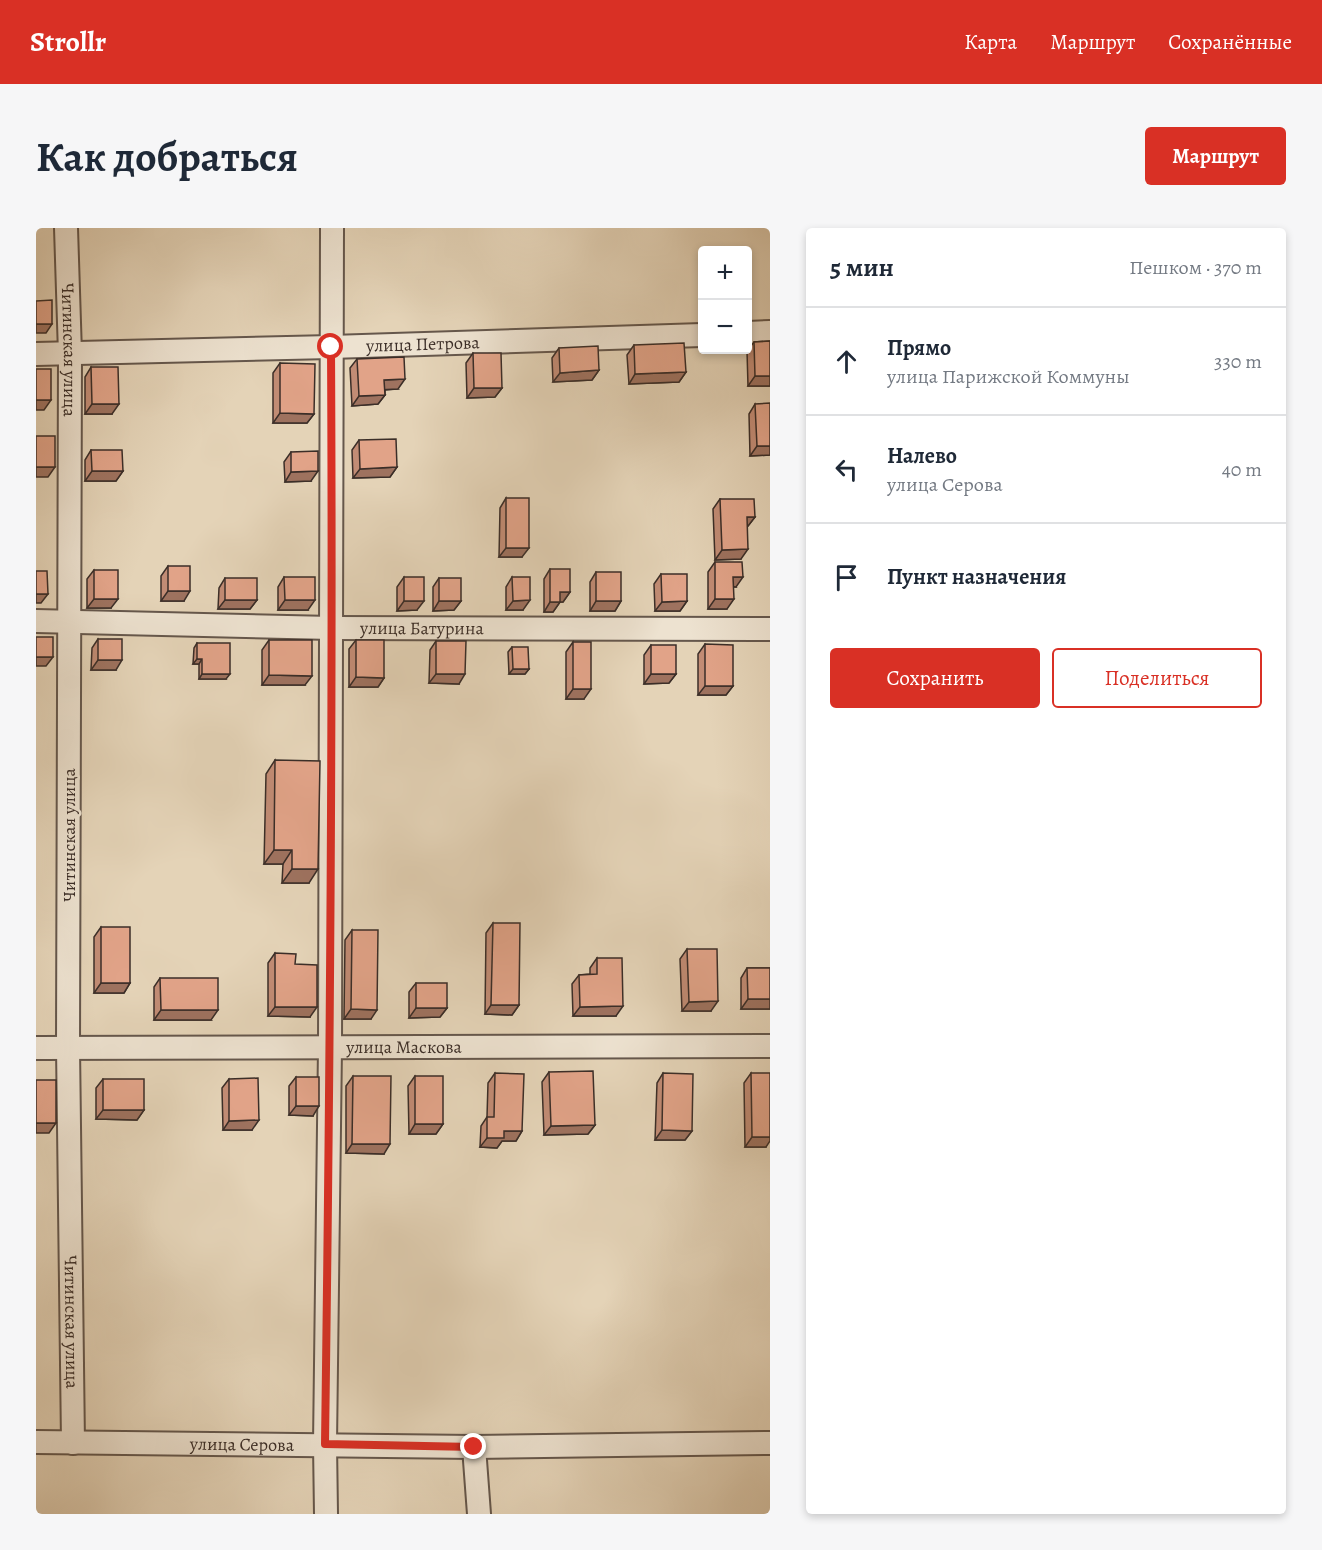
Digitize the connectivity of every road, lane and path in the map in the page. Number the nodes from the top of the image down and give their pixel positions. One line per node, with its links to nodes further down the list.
1 (66, 228): 8 (street, Читинская улица)
2 (332, 228): 6 (street)
3 (770, 332): 4 (street)
4 (752, 333)
5 (698, 335): 6 (street, улица Петрова)
6 (331, 347): 8 (street, улица Петрова); 11 (street)
7 (36, 354): 8 (street, улица Петрова)
8 (70, 354): 10 (street, Читинская улица)
9 (36, 621): 10 (street, улица Батурина)
10 (69, 622): 11 (street, улица Батурина); 14 (street, Читинская улица)
11 (332, 628): 12 (street, улица Батурина); 15 (street)
12 (770, 629)
13 (770, 1046): 15 (street, улица Маскова)
14 (68, 1047): 15 (street, улица Маскова); 16 (street, улица Маскова); 18 (street, Читинская улица)
15 (330, 1047): 20 (street)
16 (36, 1048)
17 (36, 1442): 18 (street, улица Серова)
18 (73, 1443): 20 (street, улица Серова)
19 (770, 1443): 21 (street, улица Серова)
20 (325, 1444): 21 (street, улица Серова); 22 (street)
21 (474, 1447): 23 (street)
22 (326, 1514)
23 (479, 1514)

